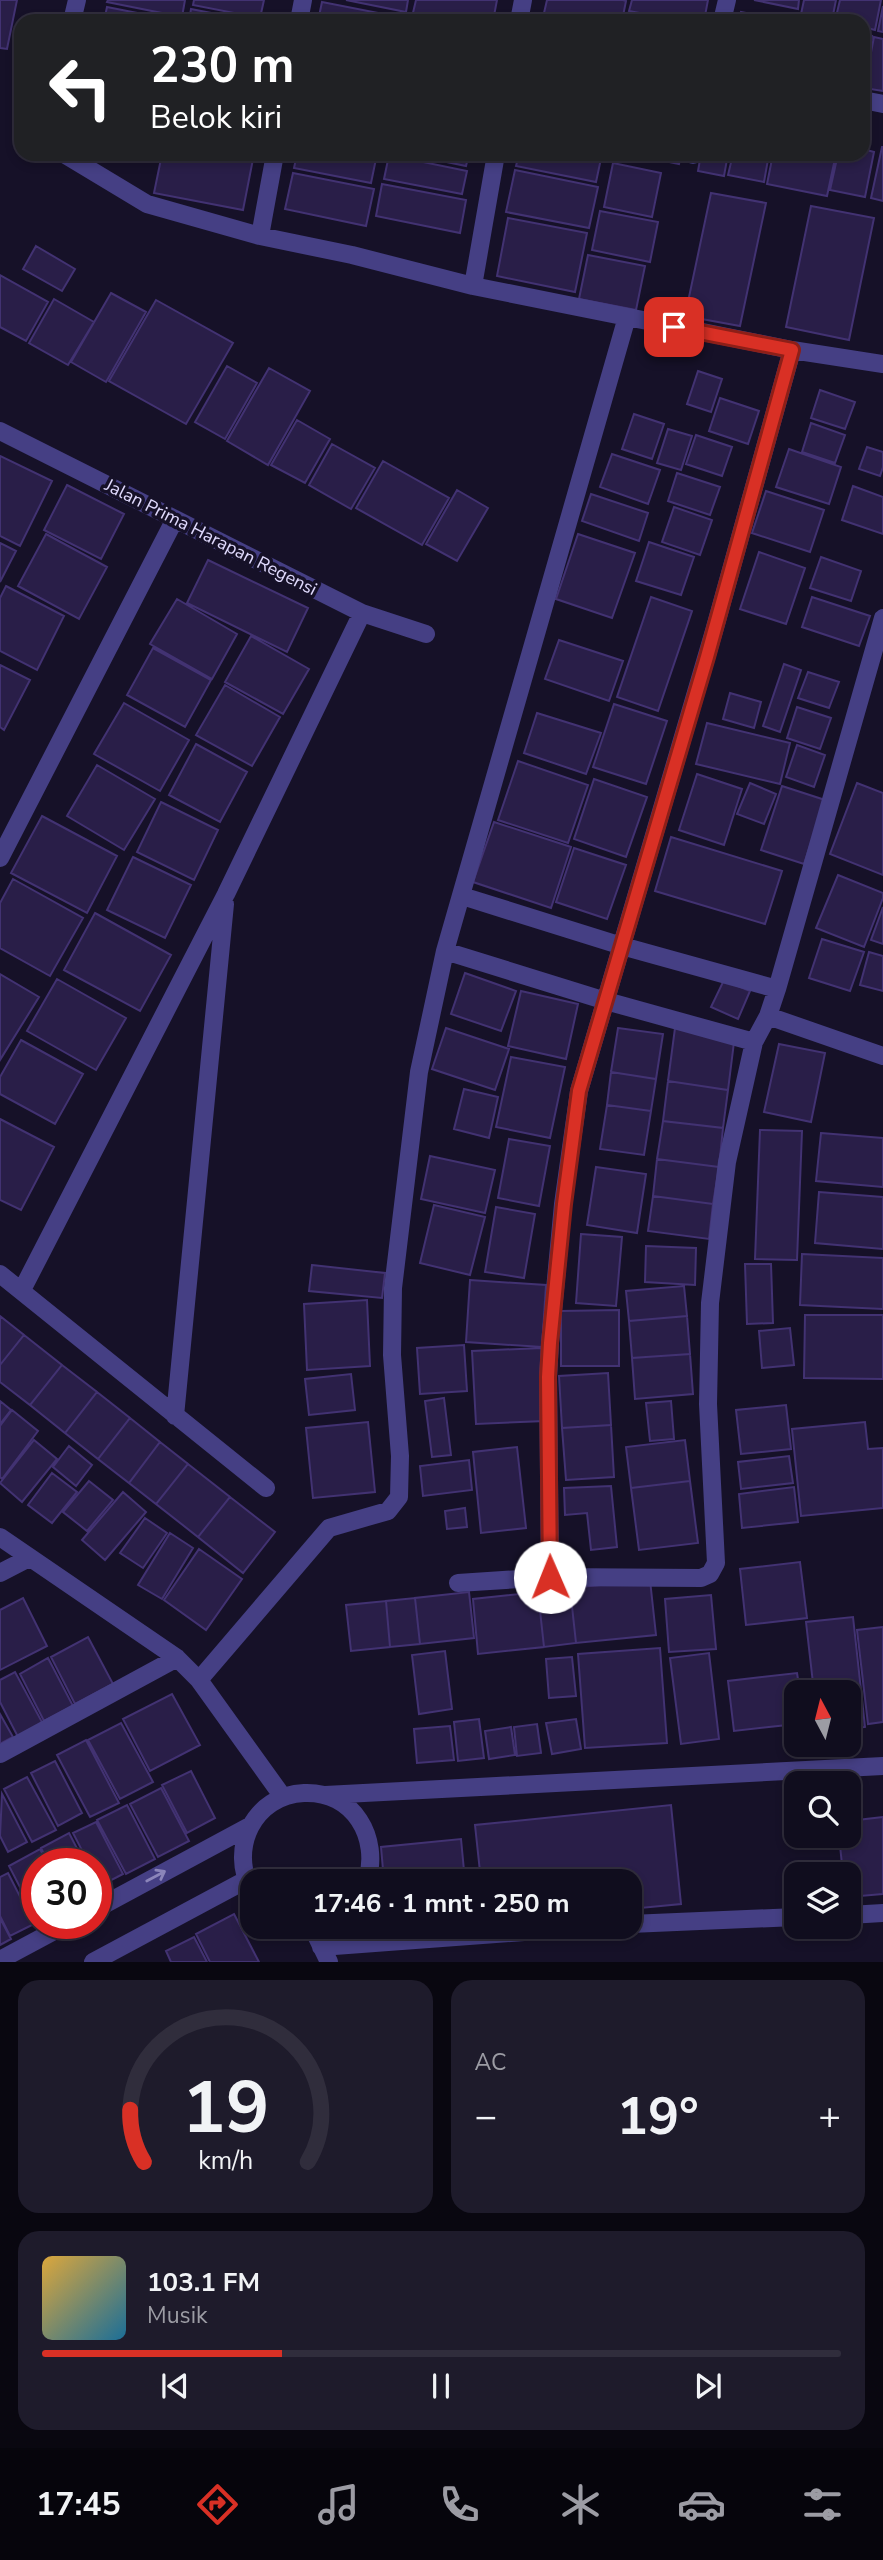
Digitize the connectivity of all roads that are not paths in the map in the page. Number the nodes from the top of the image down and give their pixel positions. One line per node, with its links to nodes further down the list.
1 (76, 161): 4 (street)
2 (274, 161): 4 (street)
3 (495, 161): 5 (street)
4 (260, 236): 5 (street)
5 (473, 286): 6 (street)
6 (627, 317): 7 (street); 16 (street)
7 (792, 350): 8 (street); 17 (street)
8 (883, 364)
9 (0, 431): 10 (street, Jalan Prima Harapan Regensi)
10 (175, 519): 11 (street, Jalan Prima Harapan Regensi); 14 (street)
11 (362, 613): 13 (street, Jalan Prima Harapan Regensi); 15 (street)
12 (883, 618): 19 (street)
13 (426, 634)
14 (0, 858)
15 (226, 894): 25 (street); 26 (street)
16 (462, 896): 17 (street); 18 (street)
17 (622, 946): 19 (street); 20 (street)
18 (445, 951): 20 (street); 34 (street)
19 (777, 989): 21 (street)
20 (606, 1001): 22 (street); 31 (street)
21 (768, 1016): 22 (street); 23 (street)
22 (754, 1042): 31 (street)
23 (883, 1056)
24 (0, 1274): 25 (street)
25 (22, 1290): 26 (street)
26 (175, 1416): 27 (street)
27 (266, 1488)
28 (0, 1536): 29 (street)
29 (29, 1558): 30 (street); 33 (street)
30 (0, 1573)
31 (550, 1577): 32 (street)
32 (458, 1583)
33 (177, 1658): 34 (street); 35 (street)
34 (199, 1680): 38 (street)
35 (0, 1754)
36 (883, 1766): 37 (street)
37 (325, 1795): 38 (street); 41 (street)
38 (283, 1797): 39 (street)
39 (250, 1826): 40 (street); 43 (street, one-way to 39)
40 (244, 1869)
41 (371, 1869)
42 (240, 1890): 52 (street)
43 (112, 1900)
44 (883, 1913): 45 (street)
45 (861, 1914)
46 (784, 1918): 47 (street)
47 (642, 1923)
48 (39, 1939): 51 (street)
49 (473, 1939): 50 (street)
50 (325, 1954)
51 (0, 1960)
52 (93, 1962)

